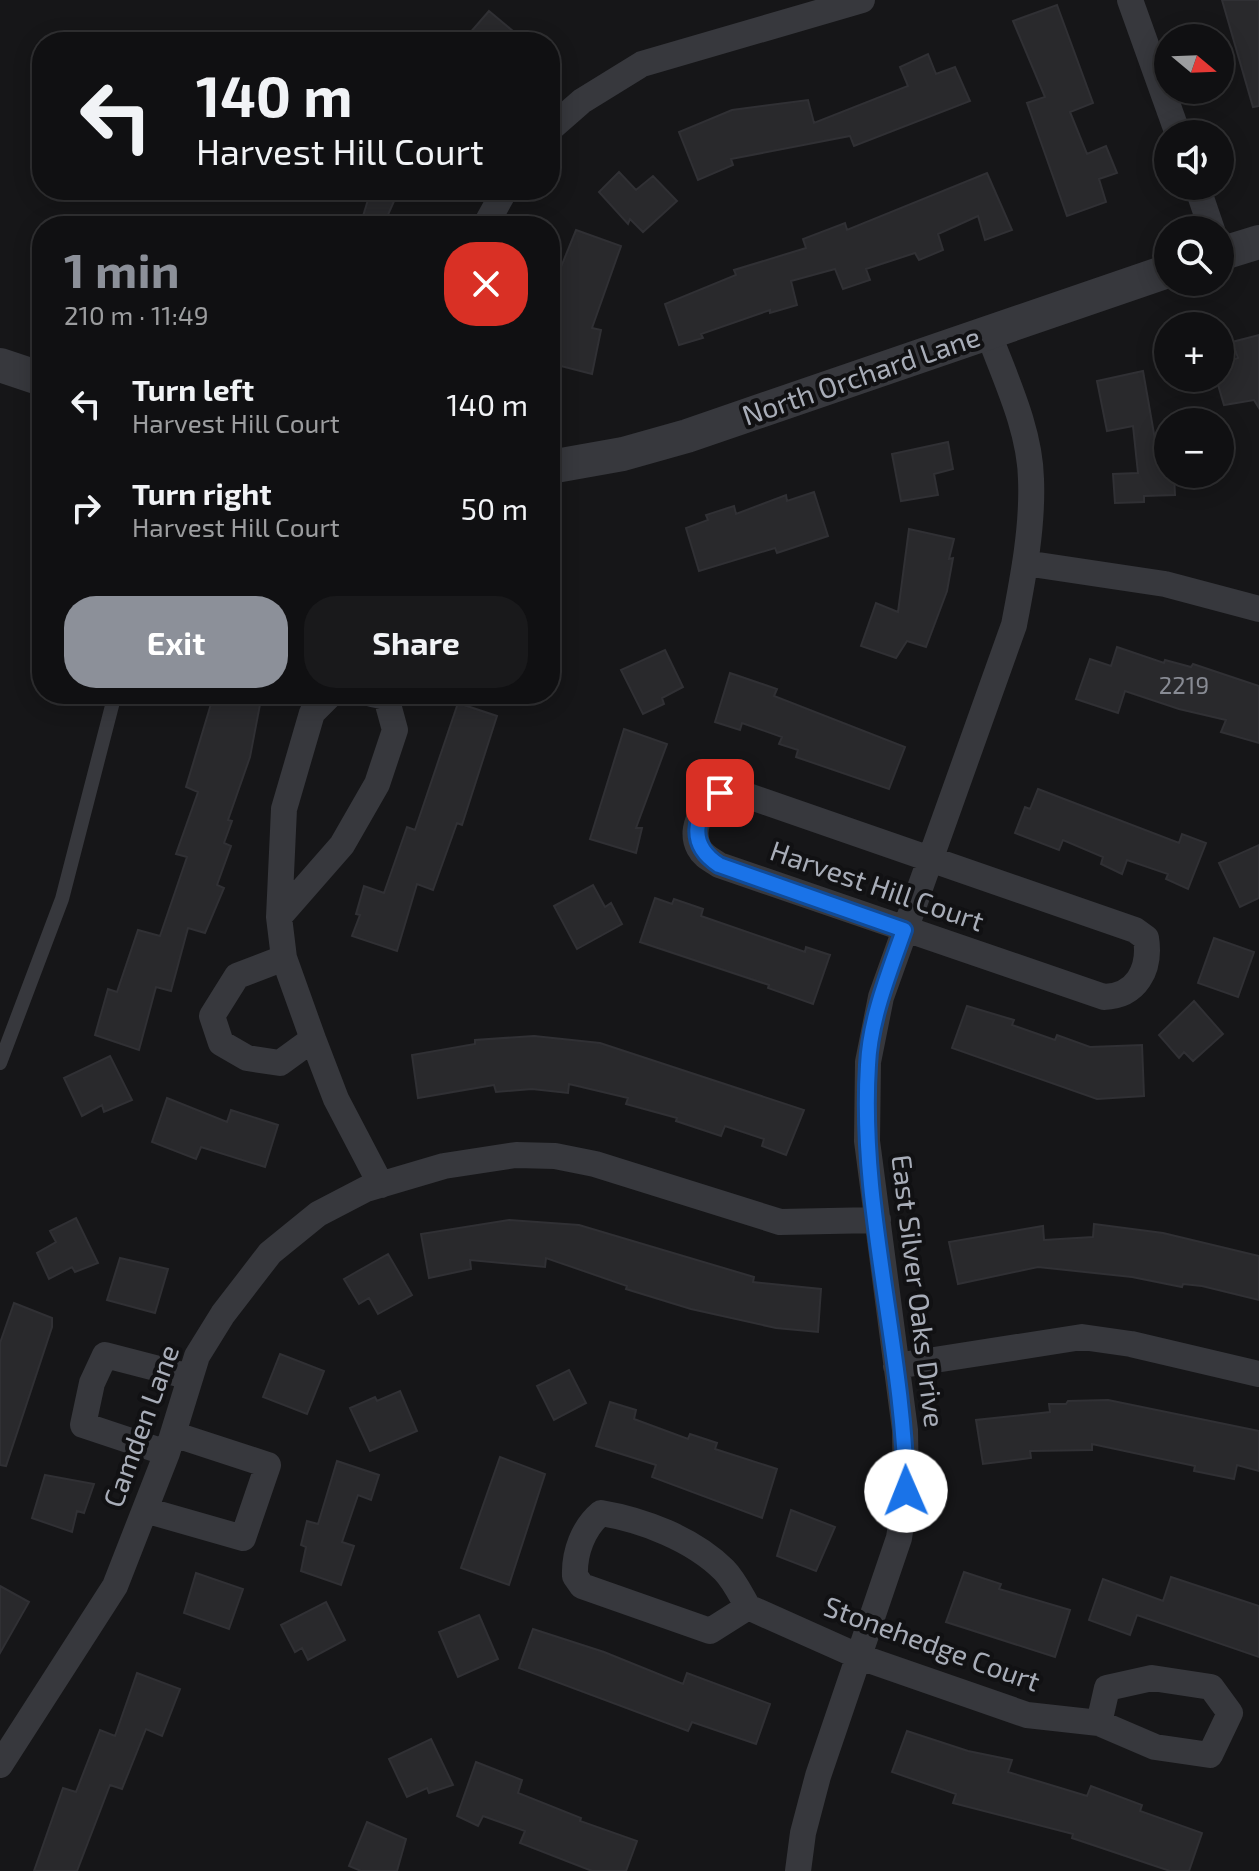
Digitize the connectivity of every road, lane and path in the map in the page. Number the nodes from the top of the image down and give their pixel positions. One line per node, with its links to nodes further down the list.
1 (862, 0): 3 (street)
2 (1130, 0): 4 (street)
3 (560, 120)
4 (1173, 120)
5 (1259, 242): 6 (street)
6 (1234, 249)
7 (1154, 276): 8 (street, North Orchard Lane)
8 (988, 332): 11 (street, North Orchard Lane); 12 (street, East Silver Oaks Drive)
9 (0, 365): 10 (street)
10 (32, 376)
11 (560, 465)
12 (1025, 563): 13 (street); 17 (street, East Silver Oaks Drive)
13 (1259, 609)
14 (112, 704): 22 (lane)
15 (321, 704): 18 (street)
16 (388, 704): 18 (street)
17 (930, 857): 19 (street, East Silver Oaks Drive); 19 (street, Harvest Hill Court); 19 (street, Harvest Hill Court)
18 (279, 917): 20 (street)
19 (904, 930): 24 (street, East Silver Oaks Drive)
20 (284, 958): 21 (street); 21 (street)
21 (313, 1039): 23 (street)
22 (0, 1063)
23 (381, 1185): 24 (street, Camden Lane); 27 (street, Camden Lane)
24 (878, 1220): 25 (street, East Silver Oaks Drive)
25 (896, 1366): 26 (street); 31 (street, East Silver Oaks Drive)
26 (1259, 1374)
27 (190, 1377): 28 (street, Camden Lane); 28 (street)
28 (170, 1444): 29 (street, Camden Lane); 29 (street)
29 (145, 1510): 33 (street, Camden Lane)
30 (748, 1607): 30 (street); 31 (street, Stonehedge Court)
31 (860, 1657): 32 (street, Stonehedge Court); 34 (street, East Silver Oaks Drive)
32 (1099, 1723): 32 (street, Stonehedge Court)
33 (0, 1765)
34 (798, 1871)

